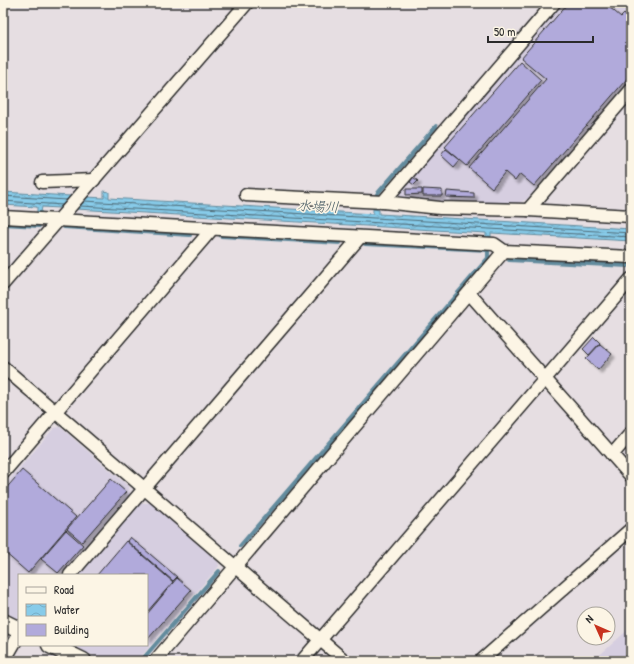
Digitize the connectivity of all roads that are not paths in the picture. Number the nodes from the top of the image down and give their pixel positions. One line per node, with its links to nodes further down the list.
1 (247, 3): 5 (street)
2 (554, 3): 7 (street)
3 (631, 90): 8 (street)
4 (42, 182): 5 (street)
5 (93, 182): 11 (street)
6 (246, 195): 7 (street)
7 (383, 202): 8 (street)
8 (528, 210): 9 (street)
9 (631, 216)
10 (3, 217): 11 (street)
11 (60, 218): 12 (street); 17 (street)
12 (212, 229): 13 (street); 21 (street)
13 (360, 237): 14 (street); 26 (street)
14 (504, 251): 15 (street); 18 (street)
15 (631, 257)
16 (631, 279): 20 (street)
17 (3, 284)
18 (469, 293): 20 (street); 28 (street)
19 (3, 367): 21 (street)
20 (545, 379): 23 (street); 33 (street)
21 (56, 412): 24 (street); 26 (street)
22 (631, 433): 23 (street)
23 (612, 455): 25 (street)
24 (3, 473)
25 (631, 476)
26 (144, 489): 28 (street); 29 (street)
27 (631, 529): 40 (street)
28 (235, 567): 33 (street); 37 (street)
29 (71, 574)
30 (3, 622): 31 (street)
31 (18, 630)
32 (18, 637): 35 (street)
33 (320, 640): 38 (street); 39 (street)
34 (52, 646): 36 (street)
35 (4, 661)
36 (83, 661)
37 (155, 661)
38 (302, 661)
39 (345, 661)
40 (481, 661)

